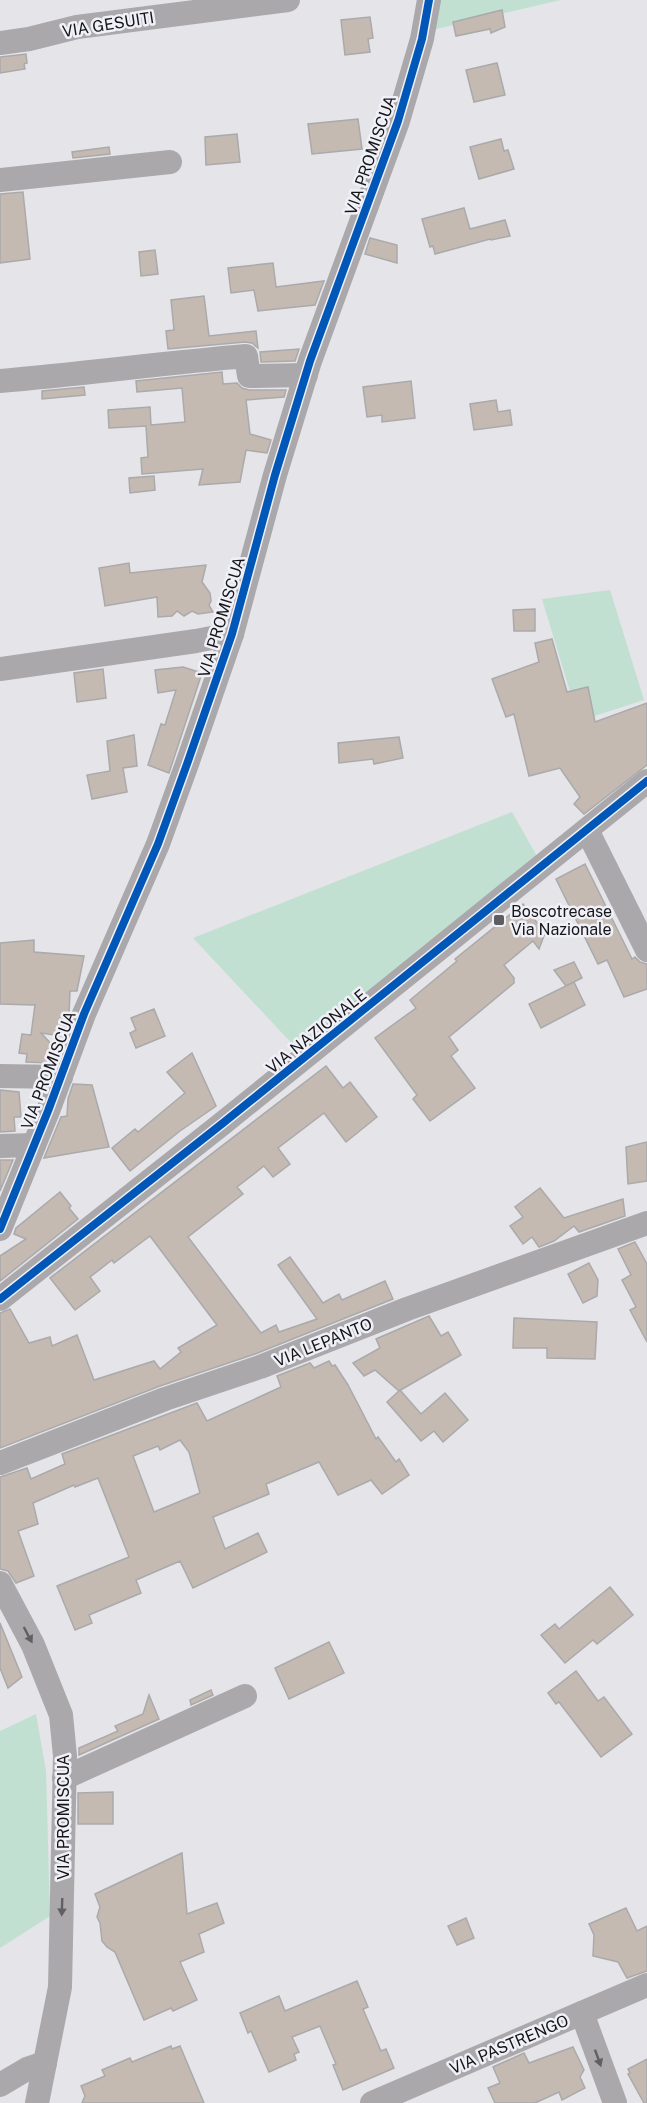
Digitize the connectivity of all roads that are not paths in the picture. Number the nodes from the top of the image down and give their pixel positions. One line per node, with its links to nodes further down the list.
1 (288, 0): 3 (street, VIA GESUITI)
2 (429, 0): 6 (street, VIA PROMISCUA)
3 (0, 43)
4 (170, 162): 5 (street)
5 (0, 180)
6 (306, 375): 7 (street); 8 (street, VIA PROMISCUA)
7 (0, 381)
8 (232, 634): 9 (street); 14 (street, VIA PROMISCUA)
9 (0, 669)
10 (647, 781): 11 (street, VIA NAZIONALE)
11 (586, 830): 12 (street); 19 (street, VIA NAZIONALE)
12 (647, 950)
13 (0, 1076): 14 (street, VIA PROMISCUA)
14 (61, 1077): 15 (street, VIA PROMISCUA)
15 (34, 1145): 16 (street, VIA PROMISCUA); 18 (street, VIA PROMISCUA)
16 (0, 1146)
17 (647, 1223): 20 (street, VIA LEPANTO)
18 (0, 1229)
19 (0, 1299)
20 (0, 1463)
21 (0, 1583): 23 (street, VIA PROMISCUA, one-way to 23)
22 (245, 1696): 23 (street)
23 (64, 1778): 26 (street, VIA PROMISCUA, one-way to 26)
24 (647, 1985): 25 (street, VIA PASTRENGO)
25 (582, 2013): 29 (street, VIA PASTRENGO); 30 (street, one-way to 30)
26 (45, 2063): 27 (street); 28 (street, VIA PROMISCUA)
27 (0, 2085)
28 (38, 2103)
29 (372, 2103)
30 (615, 2103)

